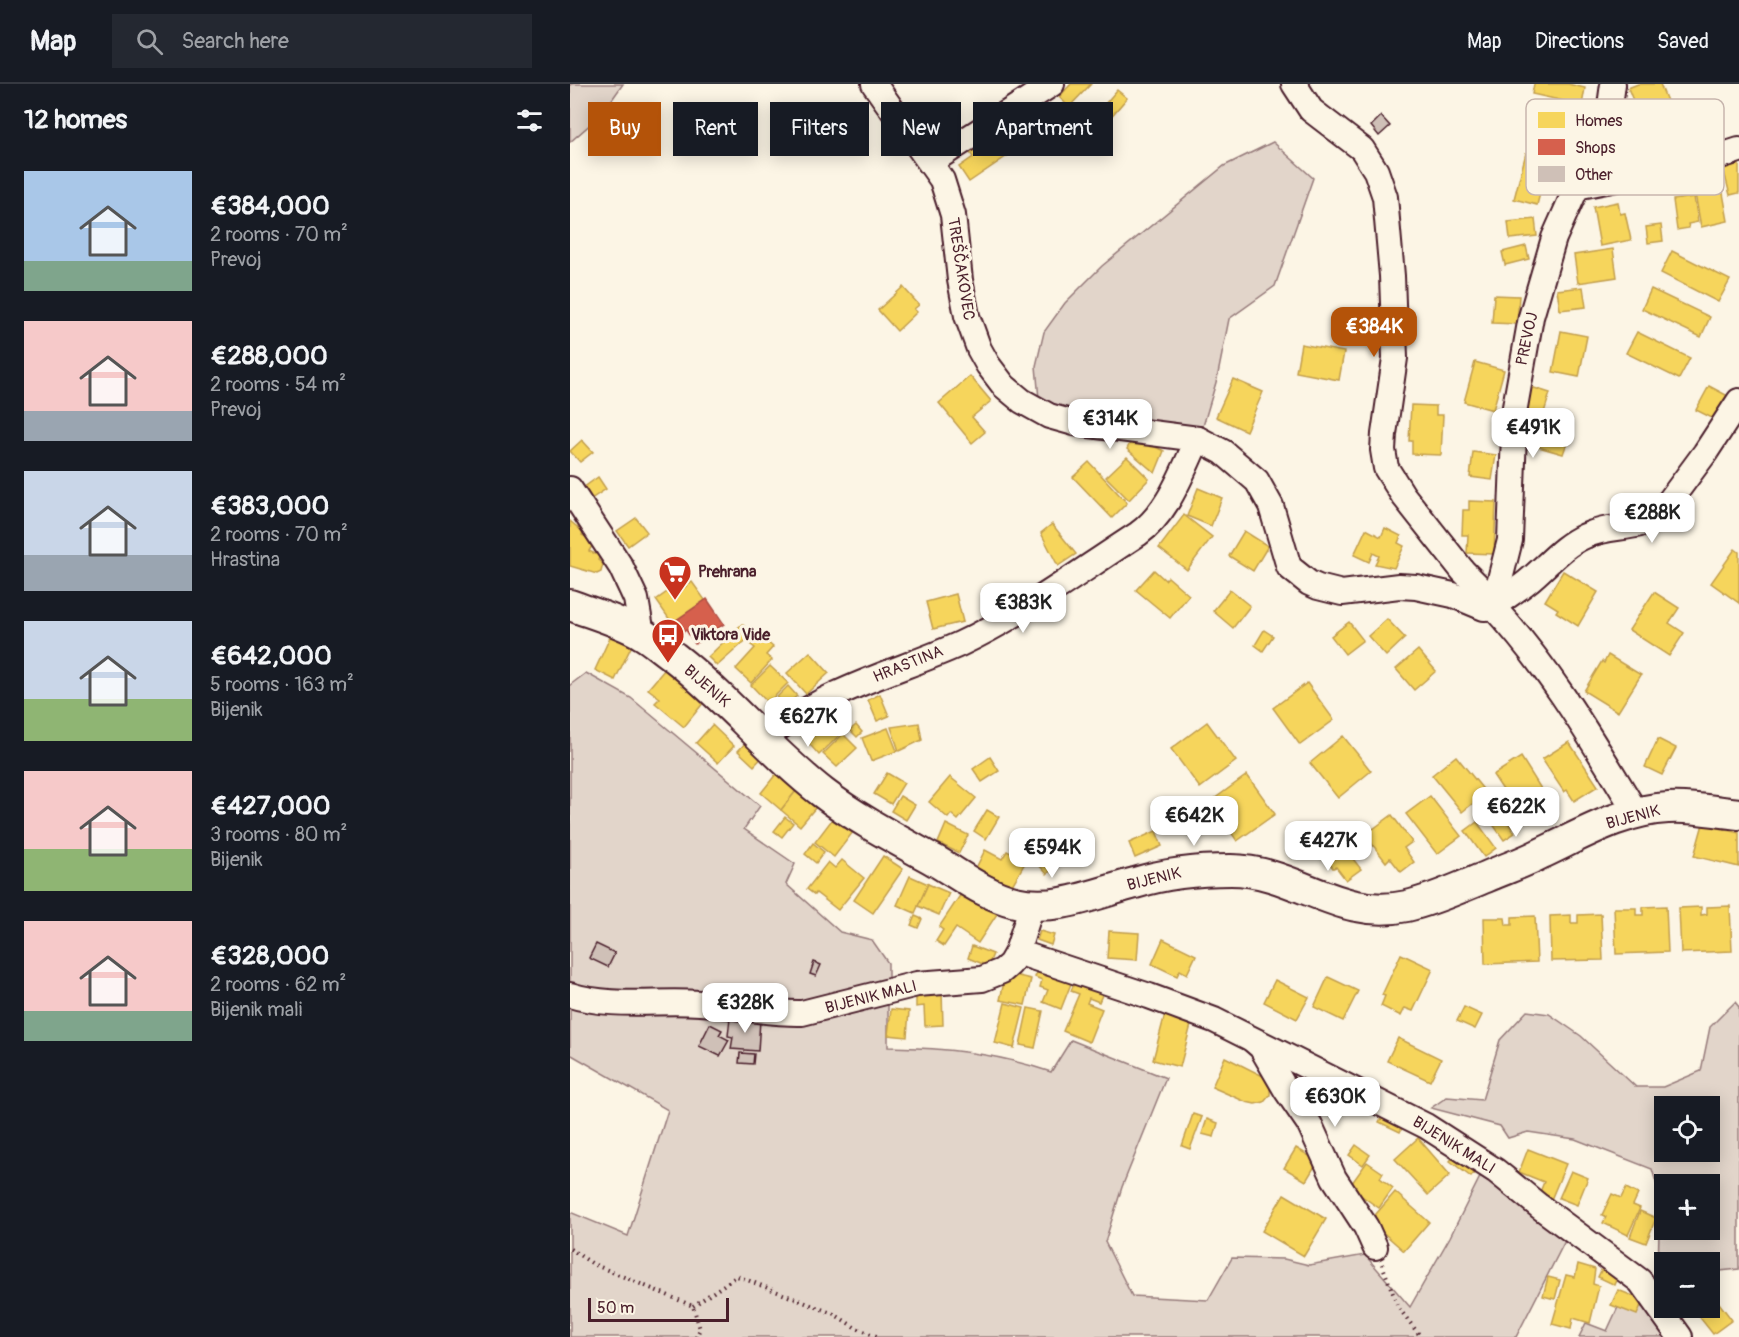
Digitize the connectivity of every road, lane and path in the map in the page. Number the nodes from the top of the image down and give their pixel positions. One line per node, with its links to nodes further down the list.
1 (874, 84): 8 (street, TREŠČAKOVEC)
2 (1052, 84): 8 (street)
3 (1294, 84): 14 (street)
4 (1613, 84): 5 (street, PREVOJ)
5 (1611, 99)
6 (1739, 150): 7 (street)
7 (1724, 155)
8 (931, 162): 11 (street, TREŠČAKOVEC)
9 (1572, 195): 14 (street, PREVOJ)
10 (1739, 401): 14 (street)
11 (1198, 439): 14 (street, TREŠČAKOVEC); 16 (street, HRASTINA)
12 (570, 489): 15 (street)
13 (570, 605): 15 (main road, BIJENIK)
14 (1493, 607): 17 (street)
15 (642, 634): 16 (main road, BIJENIK)
16 (763, 738): 19 (main road, BIJENIK)
17 (1637, 814): 18 (main road, BIJENIK); 19 (main road, BIJENIK)
18 (1739, 814)
19 (1032, 905): 20 (street, BIJENIK MALI)
20 (1017, 952): 21 (street, BIJENIK MALI); 22 (street, BIJENIK MALI)
21 (570, 995)
22 (1251, 1038): 23 (street); 30 (street, BIJENIK MALI)
23 (1375, 1247): 29 (path)
24 (570, 1249): 25 (path)
25 (693, 1306): 26 (path); 27 (path)
26 (869, 1336): 28 (path)
27 (696, 1337)
28 (879, 1337)
29 (1421, 1337)
30 (1680, 1337)

